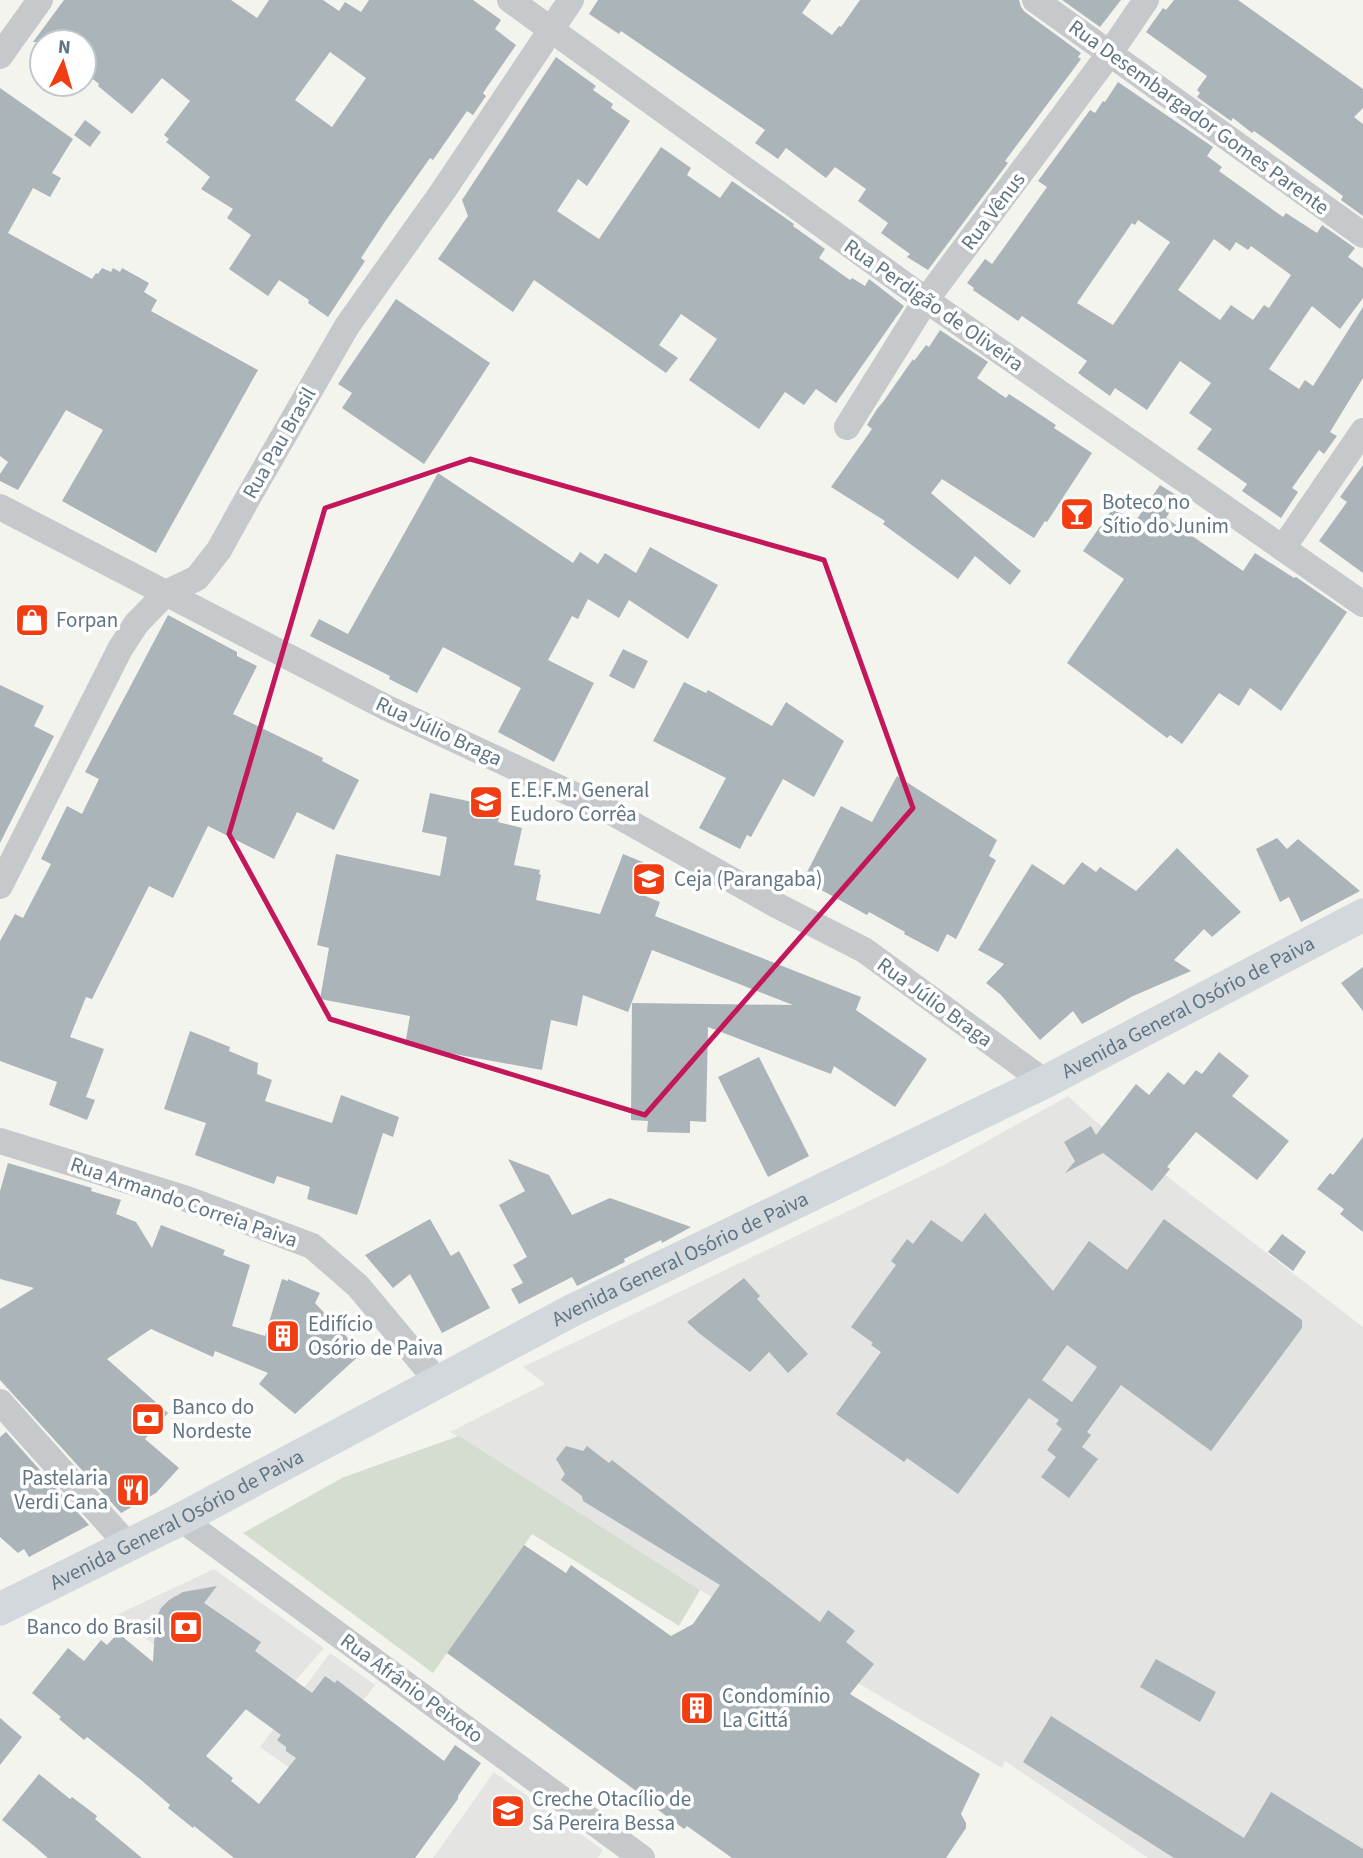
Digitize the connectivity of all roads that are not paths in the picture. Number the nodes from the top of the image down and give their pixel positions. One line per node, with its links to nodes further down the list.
1 (40, 0): 8 (street)
2 (510, 0): 6 (street, Rua Perdigão de Oliveira)
3 (571, 0): 6 (street, Rua Pau Brasil)
4 (1035, 0): 7 (street, Rua Desembargador Gomes Parente)
5 (1146, 0): 7 (street, Rua Vênus)
6 (551, 29): 10 (street, Rua Perdigão de Oliveira); 15 (street, Rua Pau Brasil)
7 (1110, 53): 9 (street, Rua Desembargador Gomes Parente); 10 (street, Rua Vênus)
8 (0, 56)
9 (1363, 235)
10 (926, 300): 11 (street, Rua Vênus); 14 (street, Rua Perdigão de Oliveira)
11 (847, 427)
12 (1363, 431): 14 (street)
13 (0, 507): 15 (street, Rua Júlio Braga)
14 (1283, 548): 16 (street, Rua Perdigão de Oliveira)
15 (166, 593): 17 (street, Rua Pau Brasil); 19 (street, Rua Júlio Braga)
16 (1363, 604)
17 (2, 878)
18 (1363, 915): 19 (main road, Avenida General Osório de Paiva)
19 (1045, 1082): 21 (main road, Avenida General Osório de Paiva)
20 (0, 1141): 21 (street, Rua Armando Correia Paiva)
21 (438, 1382): 23 (main road, Avenida General Osório de Paiva)
22 (0, 1402): 24 (street)
23 (181, 1519): 24 (main road, Avenida General Osório de Paiva); 26 (street, Rua Afrânio Peixoto)
24 (127, 1544): 25 (main road, Avenida General Osório de Paiva)
25 (0, 1609)
26 (642, 1858)

